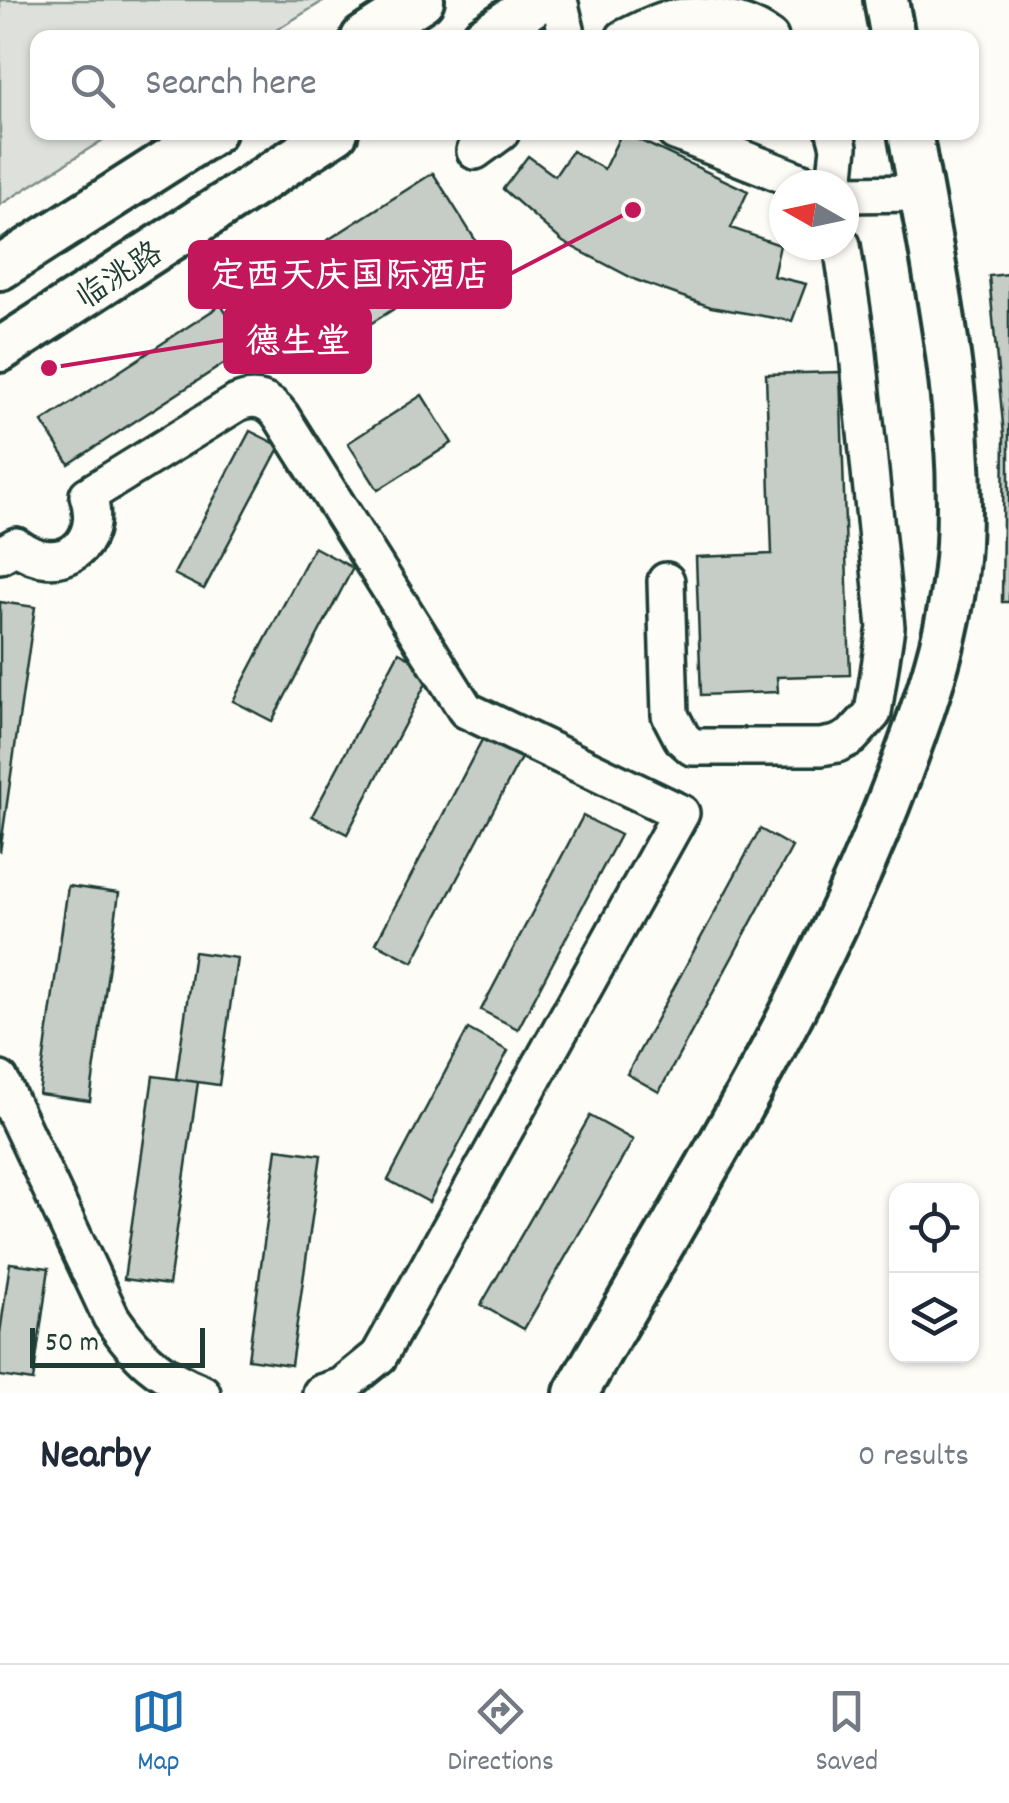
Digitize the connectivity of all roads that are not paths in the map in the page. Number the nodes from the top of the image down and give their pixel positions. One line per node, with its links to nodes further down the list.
1 (422, 0): 5 (main road)
2 (540, 0): 6 (main road)
3 (559, 0): 7 (street)
4 (886, 0): 10 (main road)
5 (375, 30)
6 (494, 30)
7 (566, 30)
8 (644, 30): 9 (street)
9 (759, 30)
10 (892, 30)
11 (200, 140): 21 (main road)
12 (324, 140): 22 (main road, 临洮路)
13 (695, 140): 16 (street)
14 (837, 140): 17 (street)
15 (911, 140): 19 (main road)
16 (772, 170)
17 (837, 170)
18 (859, 194): 19 (street)
19 (920, 194): 28 (main road)
20 (844, 260): 24 (street)
21 (0, 268)
22 (0, 350)
23 (0, 555): 27 (street)
24 (666, 581)
25 (0, 1080): 26 (street)
26 (202, 1393)
27 (321, 1393)
28 (576, 1393)

